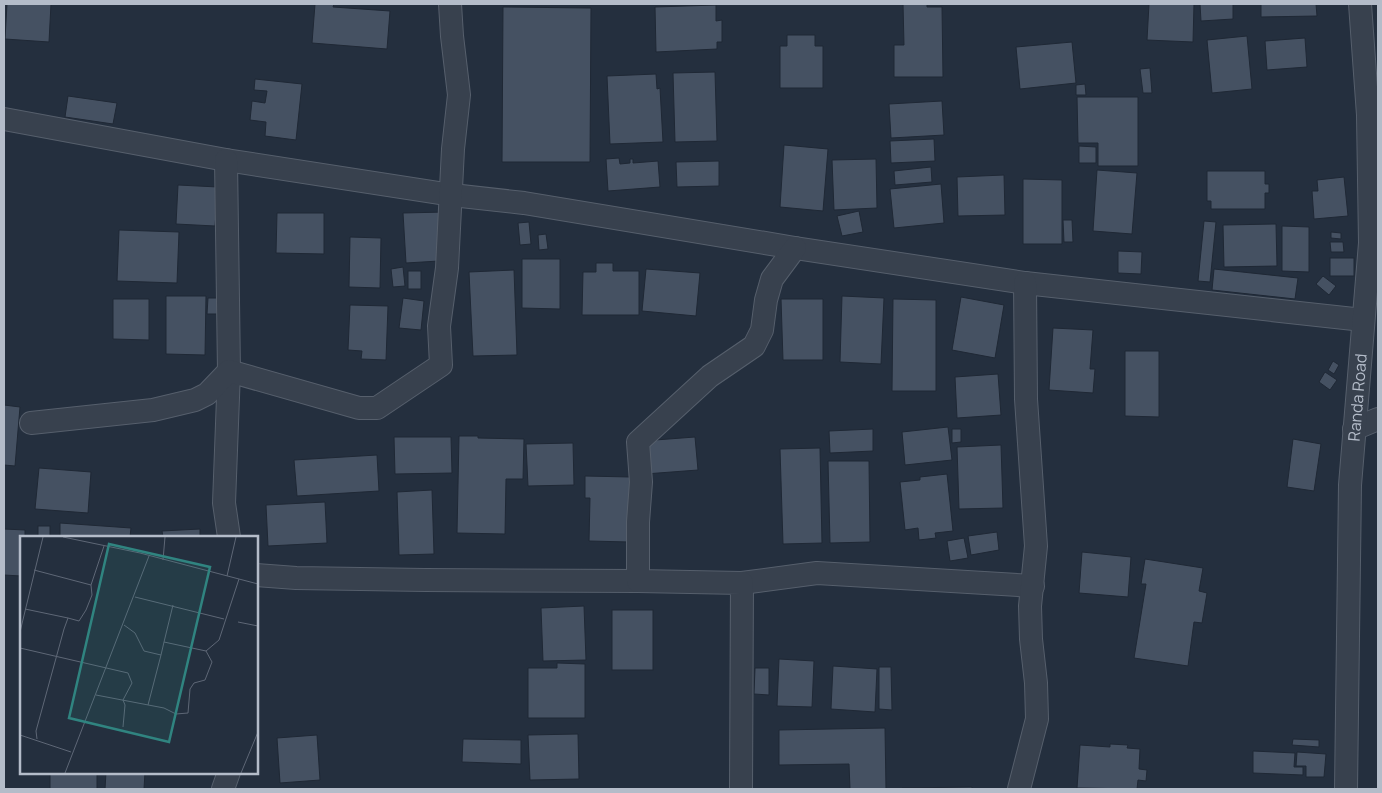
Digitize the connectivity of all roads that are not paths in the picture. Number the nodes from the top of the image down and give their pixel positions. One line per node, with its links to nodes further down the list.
1 (450, 4): 6 (street)
2 (1360, 4): 3 (street, Randa Road)
3 (1373, 113): 9 (street, Randa Road)
4 (4, 119): 5 (street)
5 (226, 160): 6 (street); 10 (street)
6 (452, 195): 7 (street); 10 (street)
7 (795, 248): 8 (street); 16 (street)
8 (1025, 283): 9 (street); 18 (street)
9 (1363, 320): 13 (street, Randa Road)
10 (229, 371): 12 (street); 14 (street)
11 (1378, 420): 13 (street)
12 (31, 423)
13 (1354, 429): 23 (street, Randa Road)
14 (229, 536)
15 (258, 575): 16 (street)
16 (638, 581): 17 (street)
17 (742, 583): 18 (street); 21 (street)
18 (1033, 586): 22 (street)
19 (229, 773): 20 (street)
20 (224, 789)
21 (741, 789)
22 (1019, 789)
23 (1346, 789)

